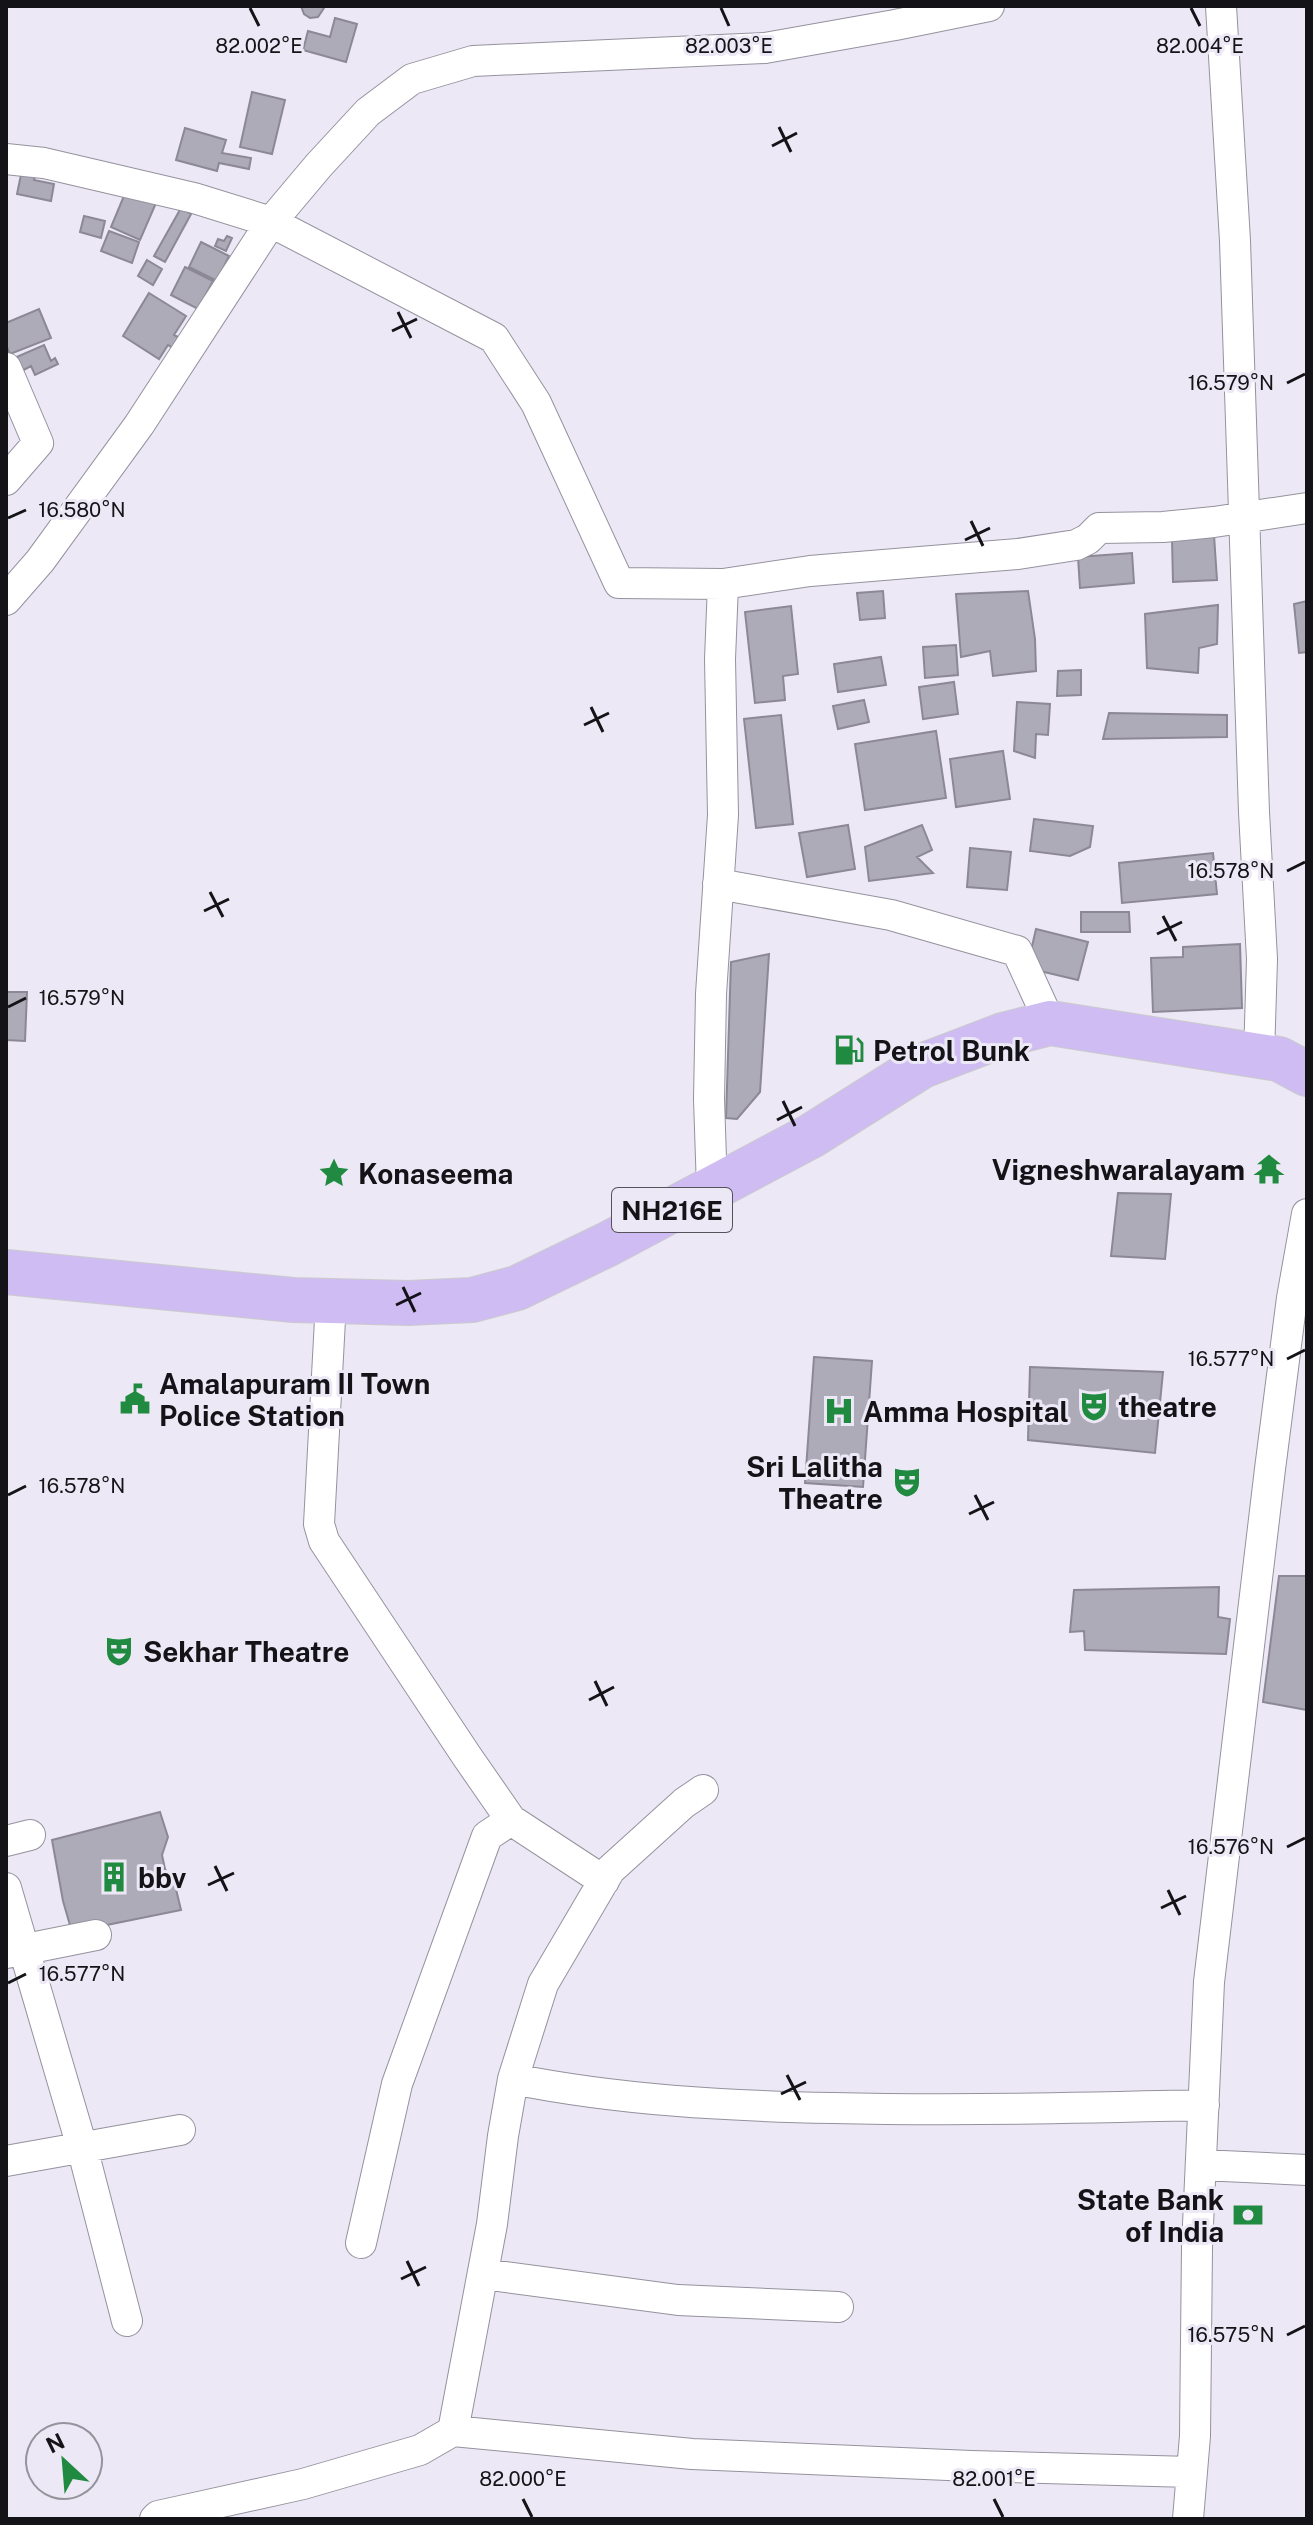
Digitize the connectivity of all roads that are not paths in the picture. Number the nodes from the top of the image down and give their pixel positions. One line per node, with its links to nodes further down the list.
1 (989, 6): 4 (street)
2 (1221, 6): 8 (street)
3 (6, 159): 4 (street)
4 (271, 222): 9 (street); 10 (street)
5 (6, 368): 6 (street)
6 (6, 480)
7 (1307, 508): 8 (street)
8 (1243, 518): 9 (street); 13 (street)
9 (723, 584): 11 (street)
10 (6, 600)
11 (718, 884): 12 (street); 15 (street)
12 (1050, 1023): 13 (highway, NH216E); 15 (highway, NH216E)
13 (1259, 1056): 14 (highway, NH216E)
14 (1307, 1074)
15 (712, 1189): 18 (highway, NH216E)
16 (1307, 1214): 26 (street)
17 (6, 1272): 18 (highway, NH216E)
18 (331, 1301): 20 (street)
19 (703, 1790): 21 (street)
20 (511, 1820): 21 (street); 32 (street)
21 (604, 1881): 25 (street)
22 (6, 1888): 24 (street)
23 (96, 1935): 24 (street)
24 (15, 1951): 28 (street)
25 (513, 2079): 26 (street); 33 (street)
26 (1204, 2105): 30 (street)
27 (180, 2130): 28 (street)
28 (82, 2147): 29 (street); 35 (street)
29 (6, 2161)
30 (1201, 2165): 31 (street); 37 (street)
31 (1307, 2170)
32 (361, 2243)
33 (483, 2274): 34 (street); 36 (street)
34 (838, 2307)
35 (127, 2321)
36 (453, 2431): 37 (street); 38 (street)
37 (1191, 2472): 39 (street)
38 (155, 2519)
39 (1188, 2519)

